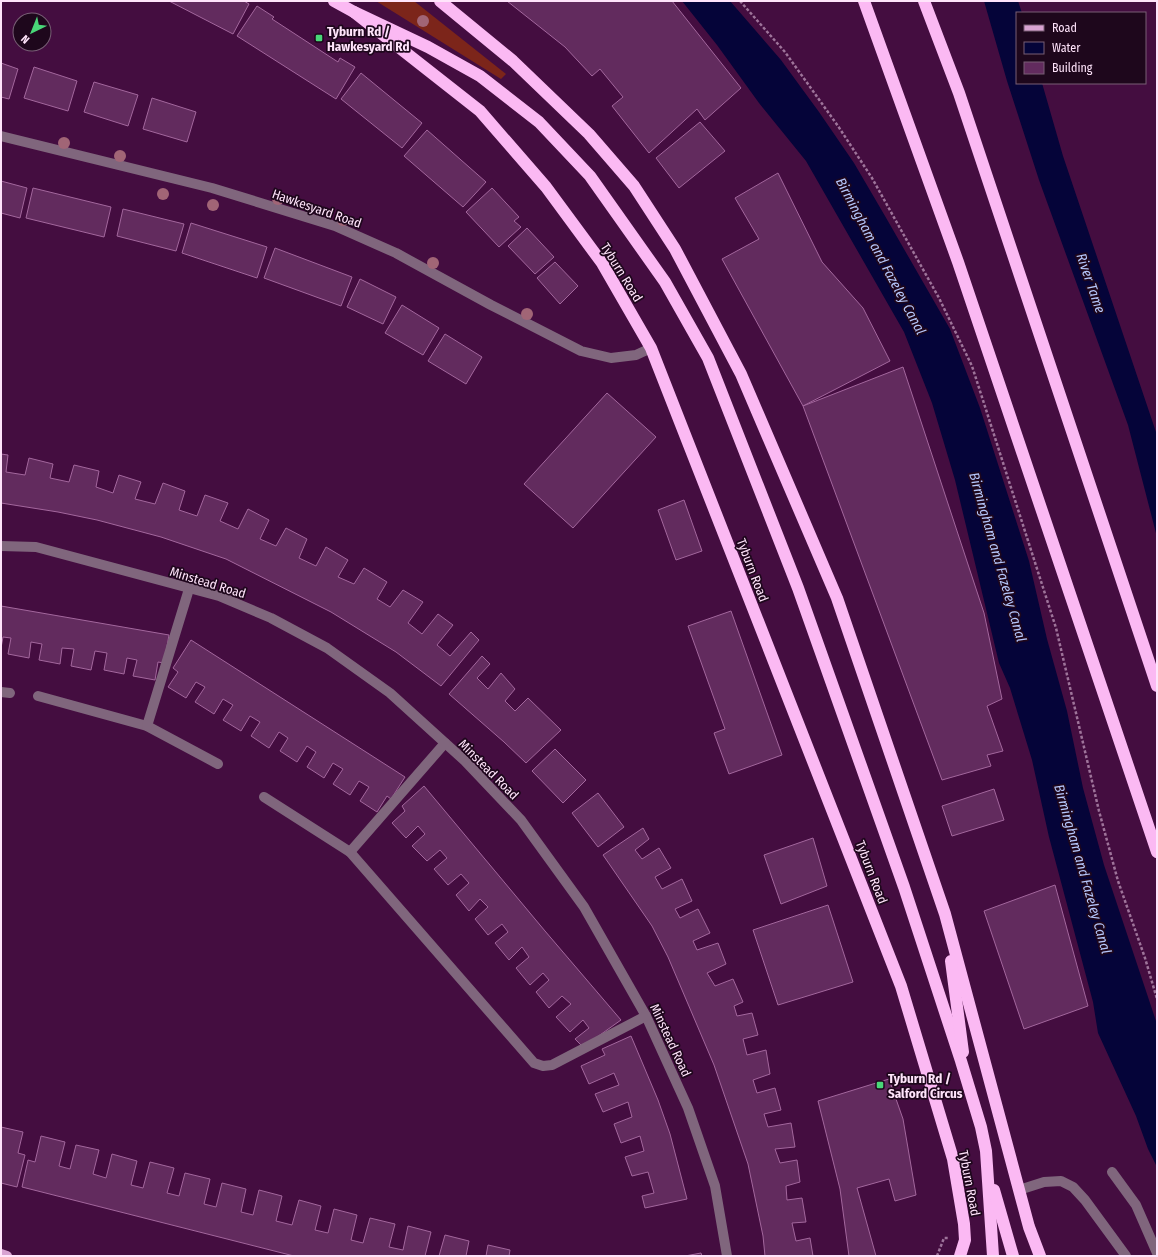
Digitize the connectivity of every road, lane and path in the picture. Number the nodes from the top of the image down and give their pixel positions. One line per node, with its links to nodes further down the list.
1 (334, 1): 6 (highway, Tyburn Road)
2 (440, 1): 19 (highway)
3 (740, 1): 20 (path)
4 (864, 1): 18 (highway)
5 (924, 1): 11 (highway)
6 (354, 12): 8 (highway, Tyburn Road); 29 (highway)
7 (1, 136): 8 (street, Hawkesyard Road)
8 (651, 348): 28 (highway, Tyburn Road)
9 (1, 546): 10 (street, Minstead Road)
10 (189, 589): 13 (street); 14 (street, Minstead Road)
11 (1157, 686)
12 (38, 696): 13 (street)
13 (147, 726): 15 (street)
14 (445, 743): 17 (street); 21 (street, Minstead Road)
15 (218, 764)
16 (264, 797): 17 (street)
17 (350, 852): 21 (street)
18 (1157, 852)
19 (945, 914): 23 (highway); 30 (highway)
20 (1157, 999)
21 (646, 1016): 27 (street, Minstead Road)
22 (1112, 1172): 25 (street)
23 (1019, 1190): 31 (highway); 32 (street)
24 (1, 1254): 26 (main road)
25 (1157, 1254)
26 (7, 1256)
27 (727, 1256)
28 (960, 1256)
29 (993, 1256)
30 (1013, 1256)
31 (1040, 1256)
32 (1126, 1256)

